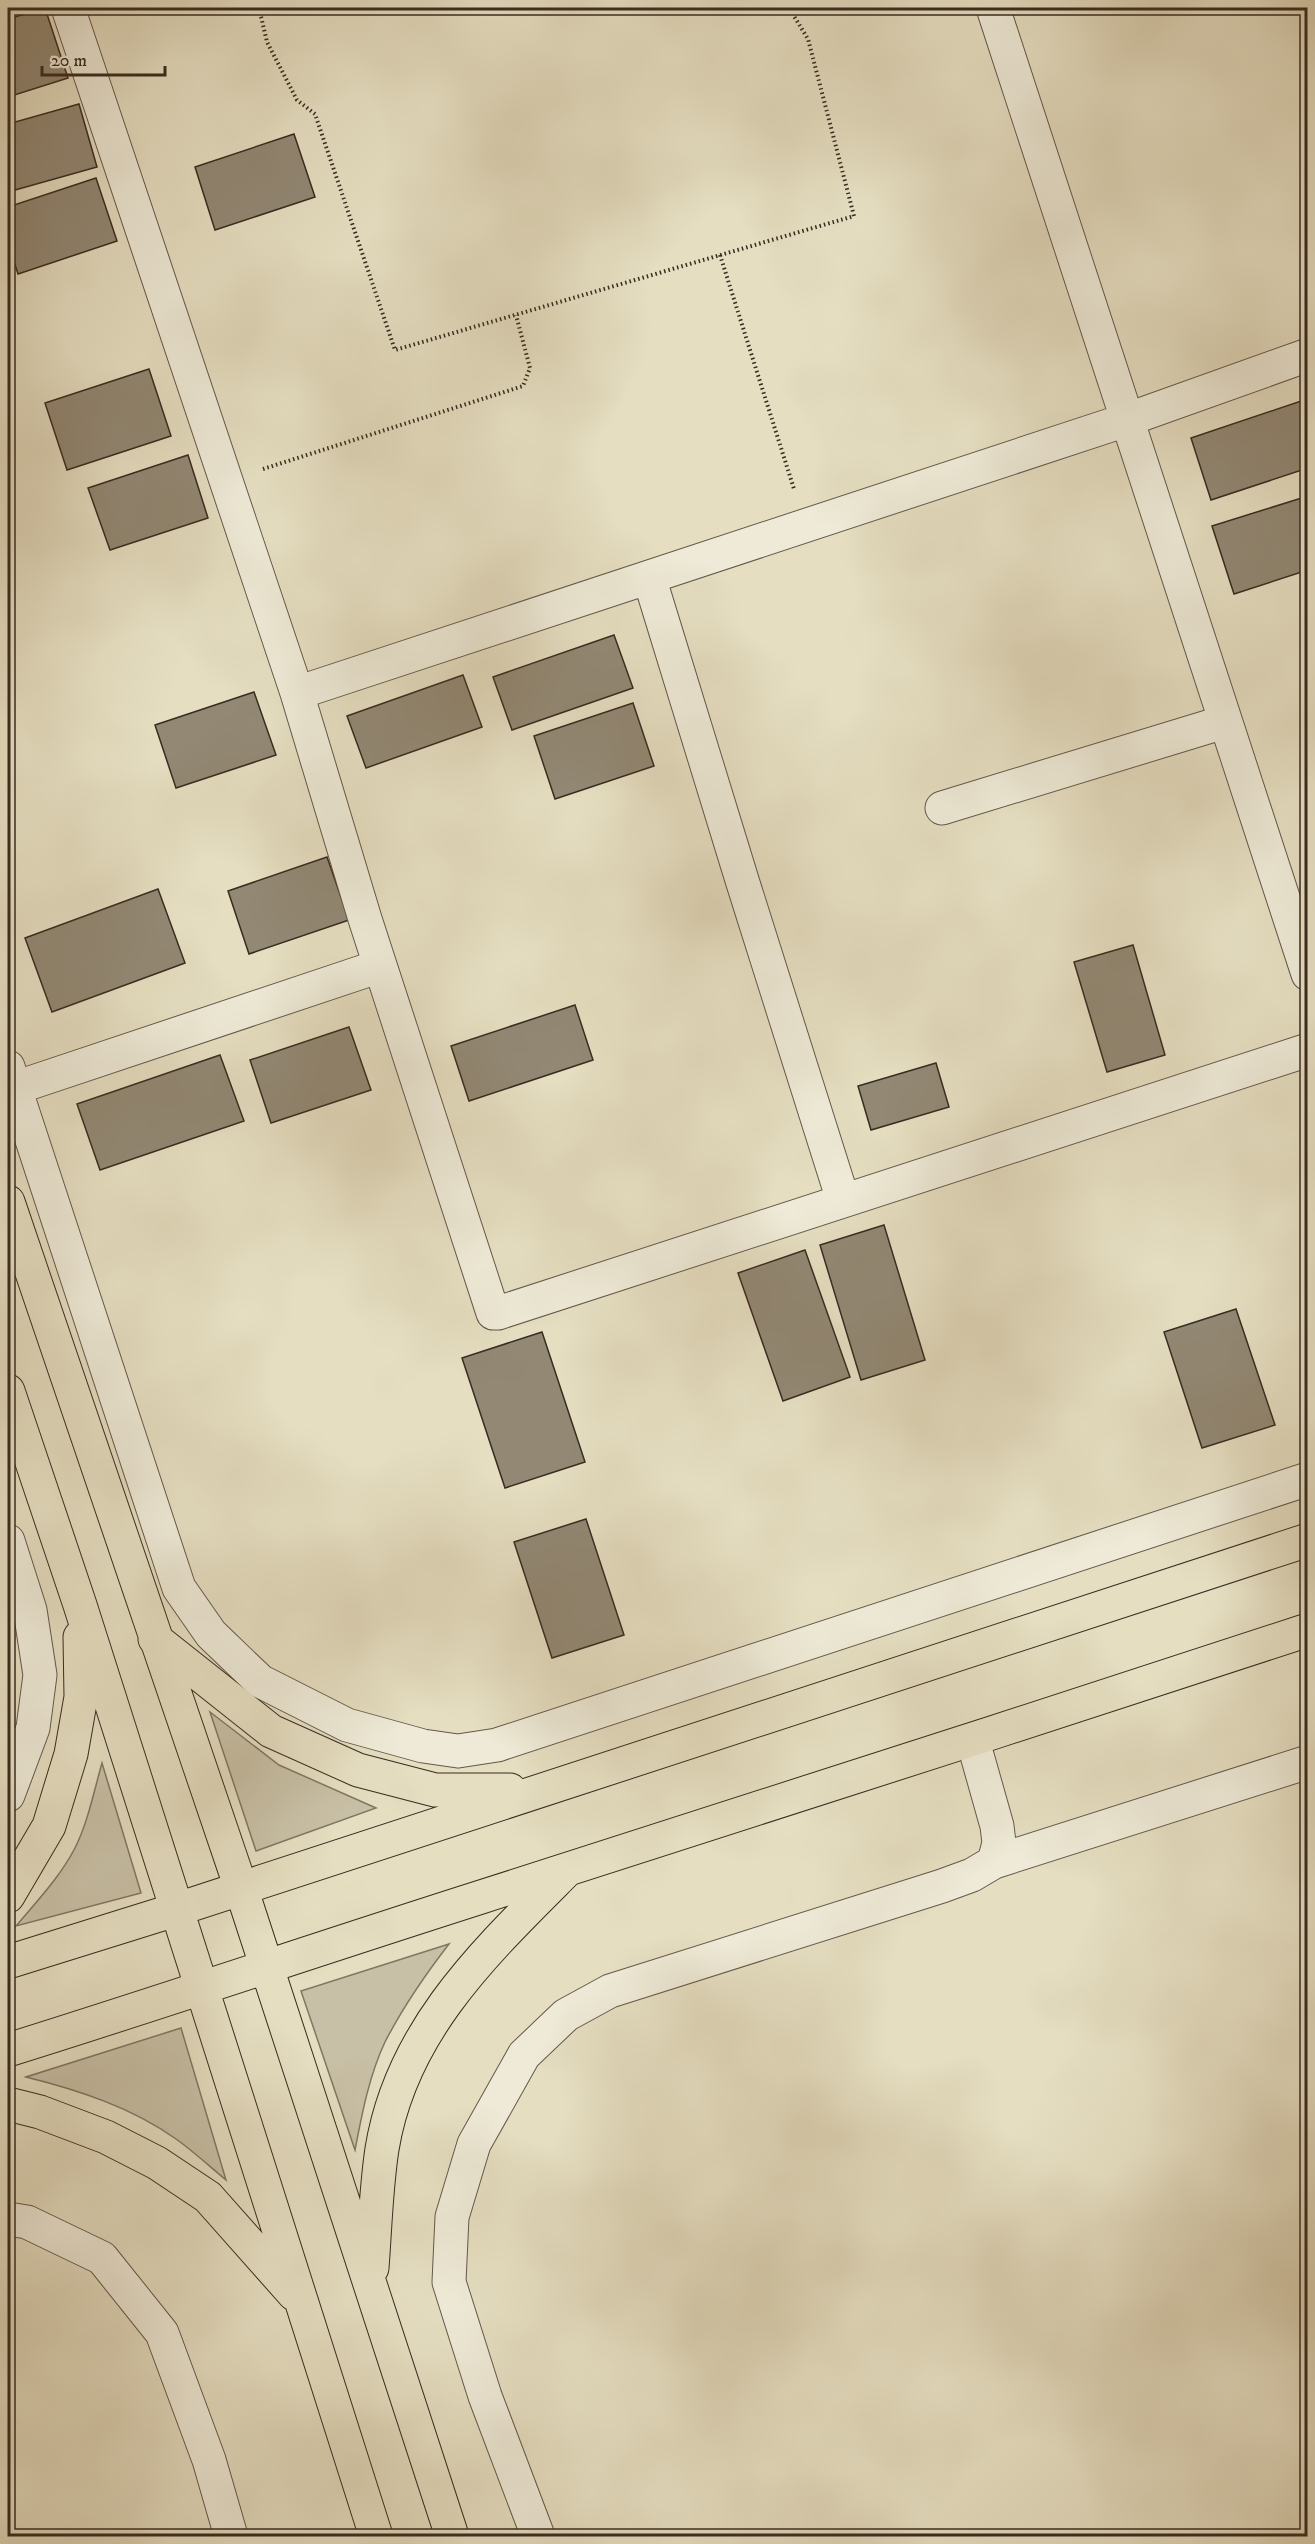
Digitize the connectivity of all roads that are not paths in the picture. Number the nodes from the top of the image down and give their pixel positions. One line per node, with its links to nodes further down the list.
1 (68, 8): 6 (street)
2 (993, 8): 4 (street)
3 (1308, 355): 4 (street)
4 (1126, 420): 5 (street); 7 (street)
5 (649, 577): 6 (street); 13 (street)
6 (297, 693): 9 (street)
7 (1224, 722): 8 (street); 10 (street)
8 (942, 808)
9 (380, 966): 12 (street); 13 (street)
10 (1308, 974)
11 (1308, 1050): 13 (street)
12 (11, 1078): 16 (street)
13 (843, 1200)
14 (8, 1202): 21 (main road)
15 (8, 1391): 19 (main road)
16 (1308, 1479)
17 (1308, 1540): 24 (main road)
18 (8, 1541): 25 (street)
19 (80, 1605): 29 (main road); 30 (main road)
20 (1308, 1630): 22 (main road)
21 (155, 1639): 24 (main road); 28 (main road)
22 (973, 1741): 26 (street); 27 (main road)
23 (1308, 1762): 26 (street)
24 (539, 1790): 28 (main road)
25 (8, 1795)
26 (994, 1862): 42 (street)
27 (569, 1868): 32 (main road); 37 (main road)
28 (241, 1888): 30 (main road); 32 (main road)
29 (8, 1896)
30 (177, 1909): 31 (main road); 33 (main road)
31 (8, 1962)
32 (265, 1966): 33 (main road); 37 (main road)
33 (203, 1989): 34 (main road); 38 (main road)
34 (8, 2050)
35 (8, 2104): 38 (main road)
36 (8, 2219): 39 (street)
37 (371, 2282): 41 (main road)
38 (303, 2305): 40 (main road)
39 (231, 2536)
40 (376, 2536)
41 (452, 2536)
42 (538, 2536)

